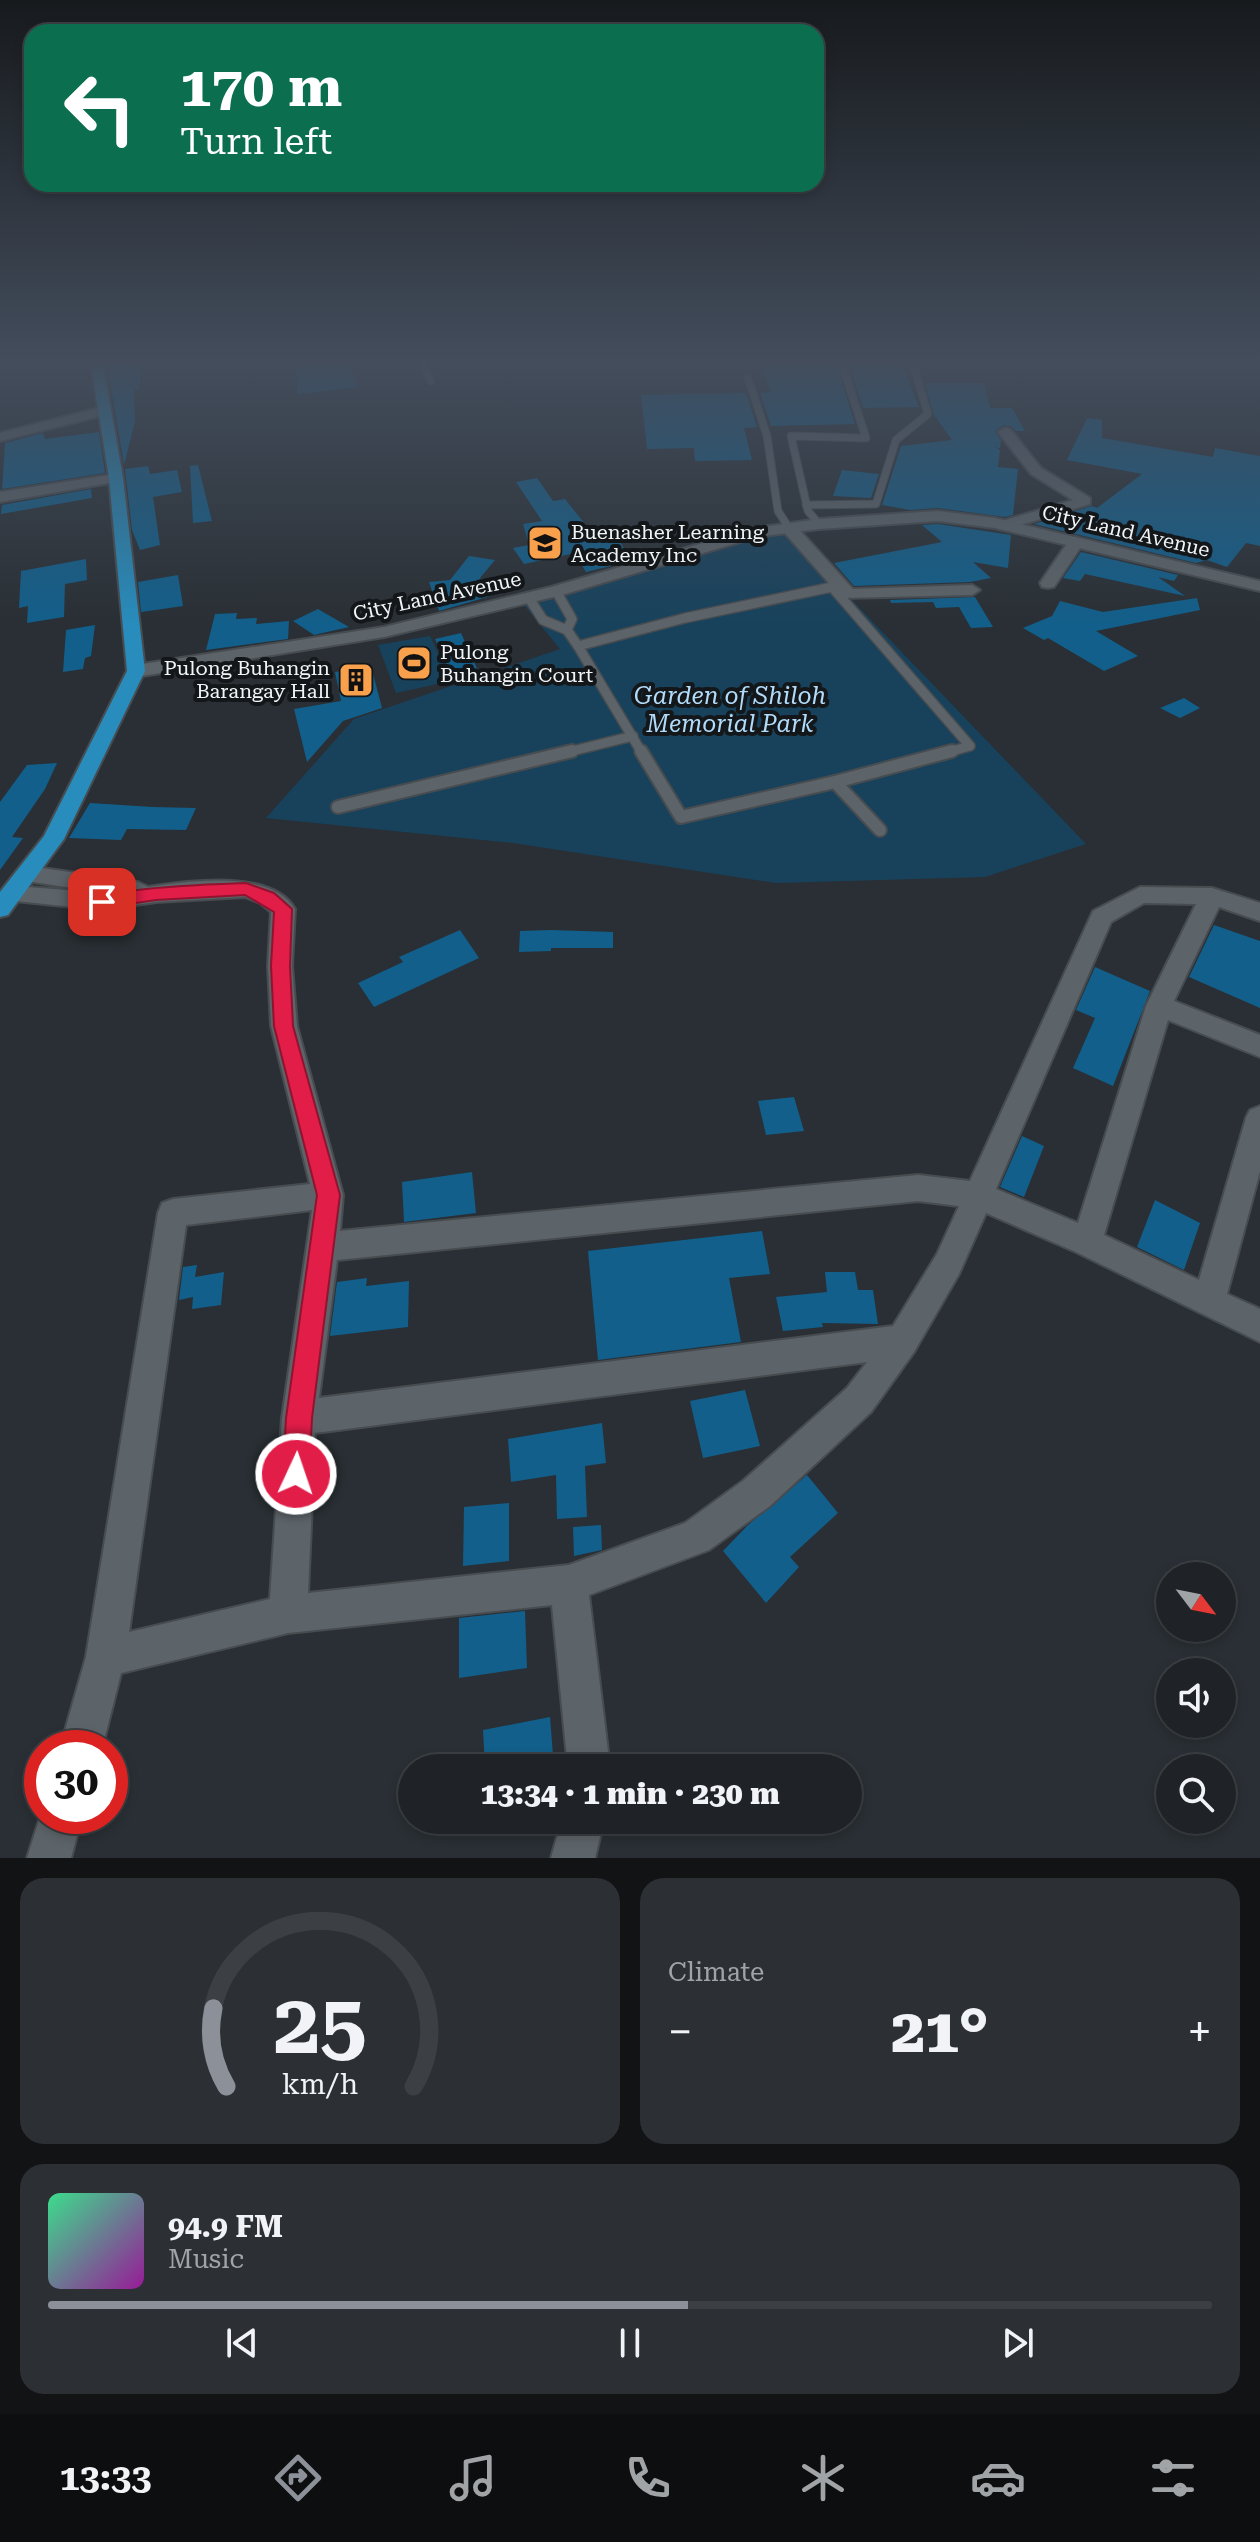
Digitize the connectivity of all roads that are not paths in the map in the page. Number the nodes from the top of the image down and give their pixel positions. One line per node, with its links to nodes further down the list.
1 (111, 451): 6 (main road)
2 (769, 451): 11 (lane)
3 (794, 451): 8 (lane)
4 (893, 451): 8 (lane)
5 (1020, 451): 10 (street)
6 (116, 478): 7 (street); 20 (main road)
7 (0, 497)
8 (806, 505): 9 (lane)
9 (819, 524): 10 (street, City Land Avenue); 11 (street, City Land Avenue)
10 (1005, 525): 12 (street, City Land Avenue)
11 (789, 528): 15 (street); 16 (street, City Land Avenue)
12 (1076, 542): 13 (street); 14 (street, City Land Avenue)
13 (1048, 583)
14 (1260, 586)
15 (972, 590)
16 (556, 591): 17 (street, City Land Avenue); 18 (lane)
17 (529, 598): 18 (lane); 20 (street, City Land Avenue)
18 (567, 630): 19 (lane)
19 (578, 646): 21 (lane); 22 (lane)
20 (136, 671): 25 (main road)
21 (633, 736): 22 (lane); 23 (lane)
22 (835, 782): 24 (lane)
23 (338, 807)
24 (880, 830)
25 (28, 874): 26 (street); 28 (main road)
26 (156, 894): 28 (street); 33 (street)
27 (1212, 896): 29 (street); 30 (street); 34 (street)
28 (7, 901)
29 (1260, 912)
30 (1159, 1006): 31 (street); 35 (street)
31 (1260, 1046)
32 (1260, 1118): 37 (street)
33 (328, 1195): 36 (street); 43 (street)
34 (977, 1195): 35 (street); 36 (street); 39 (street)
35 (1087, 1242): 37 (street)
36 (323, 1247): 40 (street)
37 (1210, 1299): 38 (street)
38 (1260, 1326)
39 (902, 1341): 40 (street); 41 (street)
40 (299, 1418): 42 (street)
41 (569, 1584): 42 (street); 45 (street)
42 (288, 1614): 43 (street)
43 (106, 1657): 44 (street)
44 (86, 1730)
45 (587, 1754)
46 (56, 1834): 48 (street)
47 (579, 1834): 49 (street)
48 (49, 1858)
49 (573, 1858)

